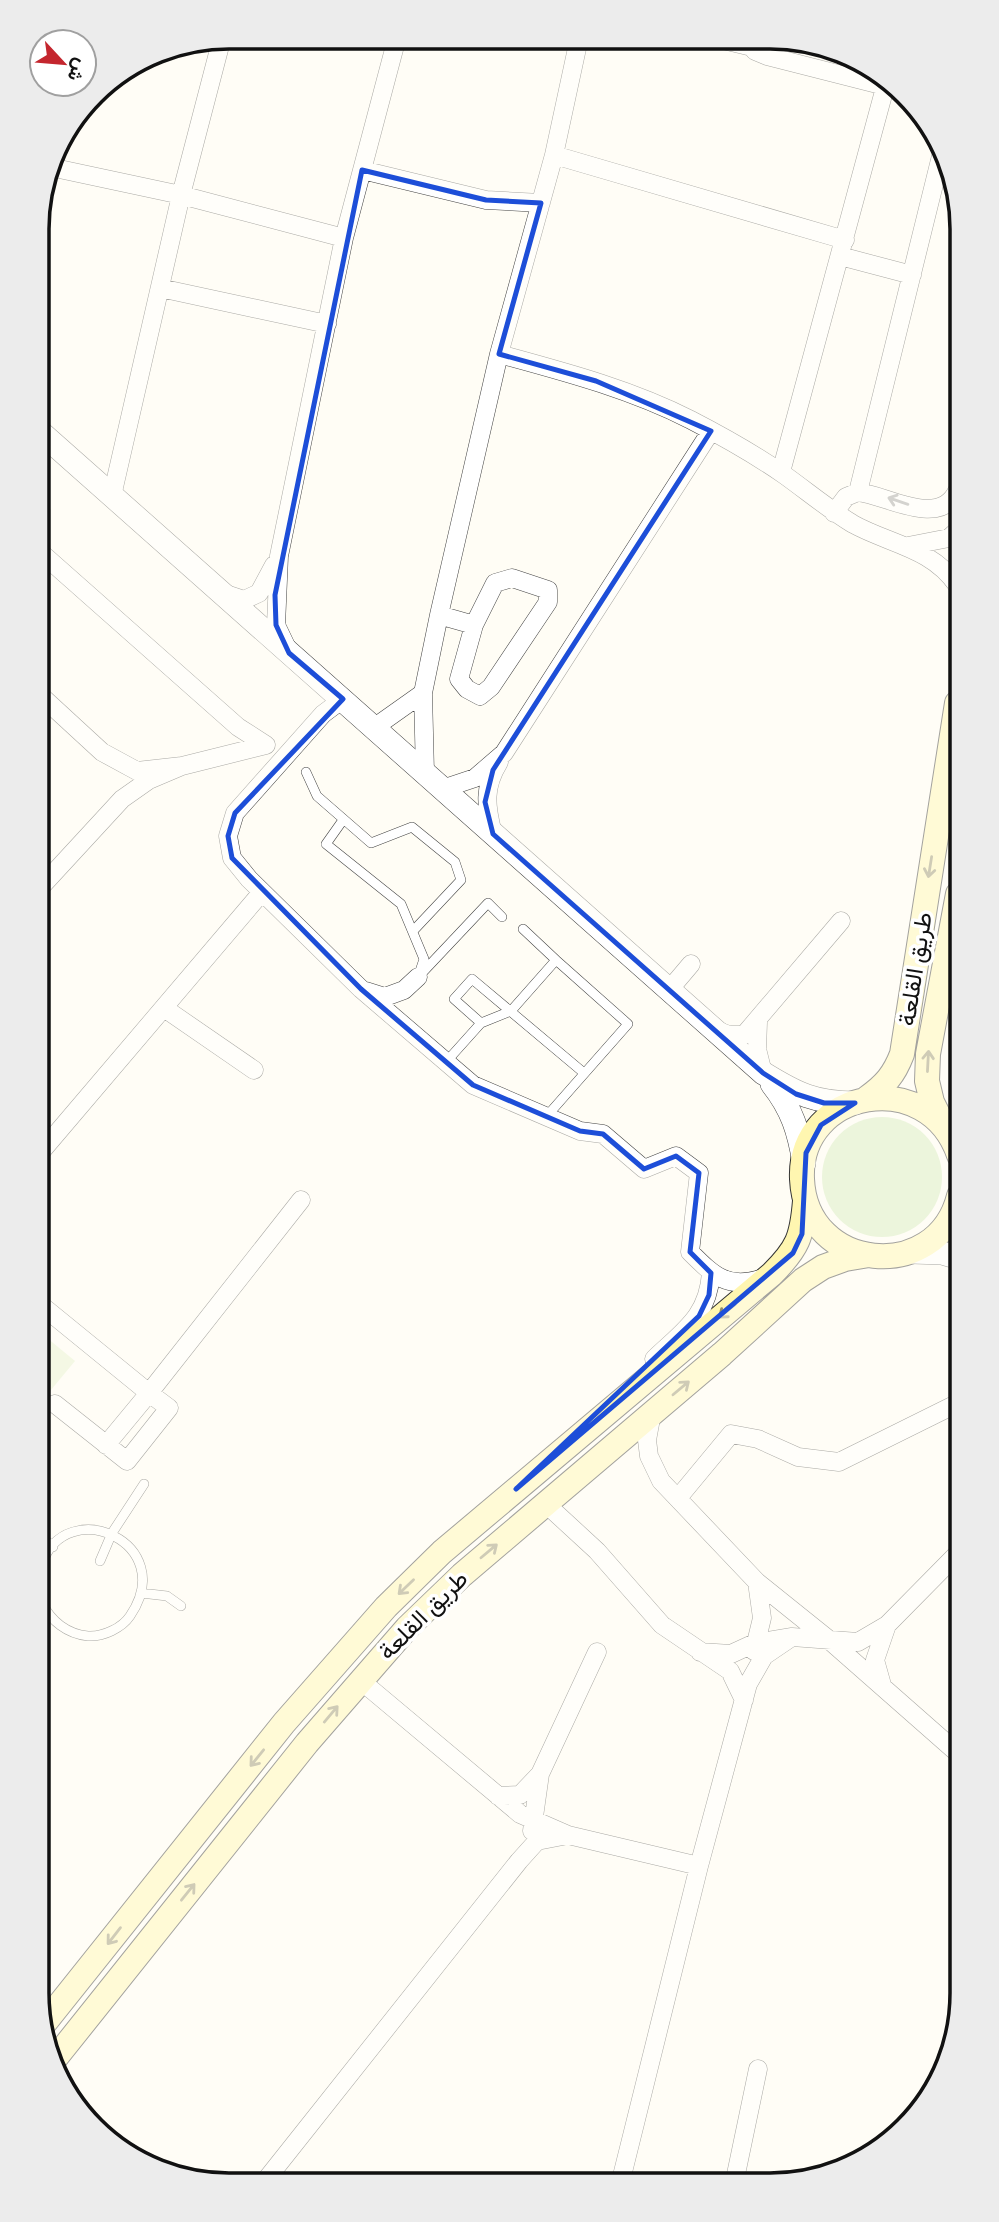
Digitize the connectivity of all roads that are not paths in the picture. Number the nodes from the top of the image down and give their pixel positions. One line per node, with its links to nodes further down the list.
1 (219, 49): 11 (street)
2 (394, 49): 10 (street)
3 (577, 49): 7 (street)
4 (756, 49): 5 (street)
5 (869, 79)
6 (884, 90): 14 (street)
7 (554, 155): 12 (street); 14 (street)
8 (939, 168): 15 (street)
9 (60, 169): 11 (street)
10 (362, 170): 12 (street); 13 (street)
11 (181, 195): 13 (street); 16 (street)
12 (541, 203): 18 (street)
13 (344, 238): 17 (street)
14 (843, 248): 15 (street); 21 (street)
15 (912, 275): 22 (street)
16 (160, 288): 17 (street); 23 (street)
17 (327, 324): 28 (street)
18 (499, 354): 19 (street); 32 (street)
19 (711, 431): 21 (street); 43 (street)
20 (49, 440): 23 (street)
21 (780, 472): 25 (street)
22 (858, 492): 24 (street, one-way to 22); 25 (street)
23 (113, 496): 31 (street)
24 (950, 498)
25 (834, 513): 27 (street)
26 (950, 537): 27 (street)
27 (908, 547): 30 (street)
28 (279, 556): 31 (street); 34 (street)
29 (49, 560): 38 (street)
30 (950, 577)
31 (220, 592): 34 (street)
32 (439, 615): 33 (street); 35 (street)
33 (474, 625): 33 (street)
34 (289, 653): 36 (street)
35 (423, 693): 39 (street); 48 (street)
36 (343, 699): 39 (street); 40 (street)
37 (49, 703): 46 (street)
38 (219, 709): 41 (street); 44 (street)
39 (375, 727): 48 (street)
40 (302, 738): 41 (street); 45 (street)
41 (266, 745): 44 (street); 45 (street)
42 (950, 748): 74 (main road, طريق القلعة, one-way to 74)
43 (504, 753): 48 (street); 50 (street)
44 (221, 757): 46 (street)
45 (280, 762): 52 (street)
46 (182, 766): 51 (street)
47 (306, 772): 49 (lane)
48 (433, 781): 50 (street)
49 (343, 820): 56 (lane); 56 (lane)
50 (493, 834): 63 (street)
51 (49, 879)
52 (262, 892): 62 (street); 65 (street)
53 (502, 916): 61 (lane)
54 (841, 921): 67 (street)
55 (523, 929): 58 (lane)
56 (413, 931): 61 (lane)
57 (950, 940): 64 (main road, طريق القلعة)
58 (555, 960): 66 (lane); 72 (lane)
59 (691, 964): 63 (street)
60 (950, 976): 64 (main road)
61 (418, 977): 62 (street)
62 (361, 989): 70 (street)
63 (669, 990): 69 (street)
64 (940, 998): 76 (main road, طريق القلعة, one-way to 64)
65 (164, 1008): 71 (street); 78 (street)
66 (510, 1011): 68 (lane); 68 (lane); 72 (lane)
67 (758, 1022): 69 (street); 73 (street)
68 (481, 1023): 70 (lane)
69 (714, 1030): 73 (street)
70 (446, 1062): 75 (street)
71 (254, 1070)
72 (584, 1073): 75 (lane)
73 (763, 1073): 74 (street); 79 (street)
74 (861, 1100): 76 (main road); 79 (main road, طريق القلعة)
75 (546, 1116): 86 (street)
76 (944, 1126): 77 (main road, طريق القلعة)
77 (950, 1138)
78 (49, 1142)
79 (804, 1163): 81 (main road, طريق القلعة)
80 (301, 1200): 89 (street)
81 (805, 1201): 84 (main road); 87 (main road, طريق القلعة)
82 (950, 1216): 83 (main road)
83 (912, 1252): 84 (main road); 85 (street)
84 (869, 1255): 92 (main road, طريق القلعة, one-way to 84)
85 (950, 1255)
86 (710, 1273): 87 (street); 95 (street)
87 (772, 1274): 95 (main road, طريق القلعة, one-way to 95)
88 (49, 1312): 89 (street)
89 (149, 1393): 93 (street); 93 (street)
90 (55, 1404): 93 (street)
91 (950, 1407): 96 (street)
92 (652, 1413): 96 (street); 97 (main road, طريق القلعة)
93 (106, 1445)
94 (144, 1483): 98 (lane)
95 (516, 1489): 125 (main road, طريق القلعة, one-way to 125)
96 (678, 1498): 104 (street)
97 (545, 1504): 113 (street); 114 (main road, طريق القلعة, one-way to 97)
98 (111, 1533): 100 (lane); 102 (lane); 105 (lane)
99 (49, 1544): 100 (lane)
100 (52, 1547): 101 (lane)
101 (49, 1552)
102 (100, 1561)
103 (950, 1561): 108 (street)
104 (757, 1582): 110 (street); 111 (street)
105 (141, 1593): 106 (lane); 107 (lane)
106 (181, 1606)
107 (49, 1615)
108 (887, 1625): 110 (street); 115 (street)
109 (792, 1637): 110 (street); 111 (street); 116 (street)
110 (828, 1639): 115 (street)
111 (755, 1643): 113 (street); 116 (street)
112 (597, 1652): 118 (street)
113 (700, 1652): 116 (street)
114 (360, 1680): 119 (street); 124 (main road, طريق القلعة, one-way to 114)
115 (882, 1685): 117 (street)
116 (746, 1692): 123 (street)
117 (950, 1746)
118 (540, 1774): 119 (street); 120 (street)
119 (498, 1796): 120 (street)
120 (535, 1822): 121 (street); 122 (street)
121 (568, 1835): 122 (street); 123 (street)
122 (519, 1861): 129 (street)
123 (699, 1866): 130 (street)
124 (162, 1925): 126 (main road, طريق القلعة); 127 (street)
125 (51, 2013)
126 (60, 2053)
127 (63, 2063)
128 (758, 2069): 131 (street)
129 (271, 2173)
130 (623, 2173)
131 (736, 2173)

